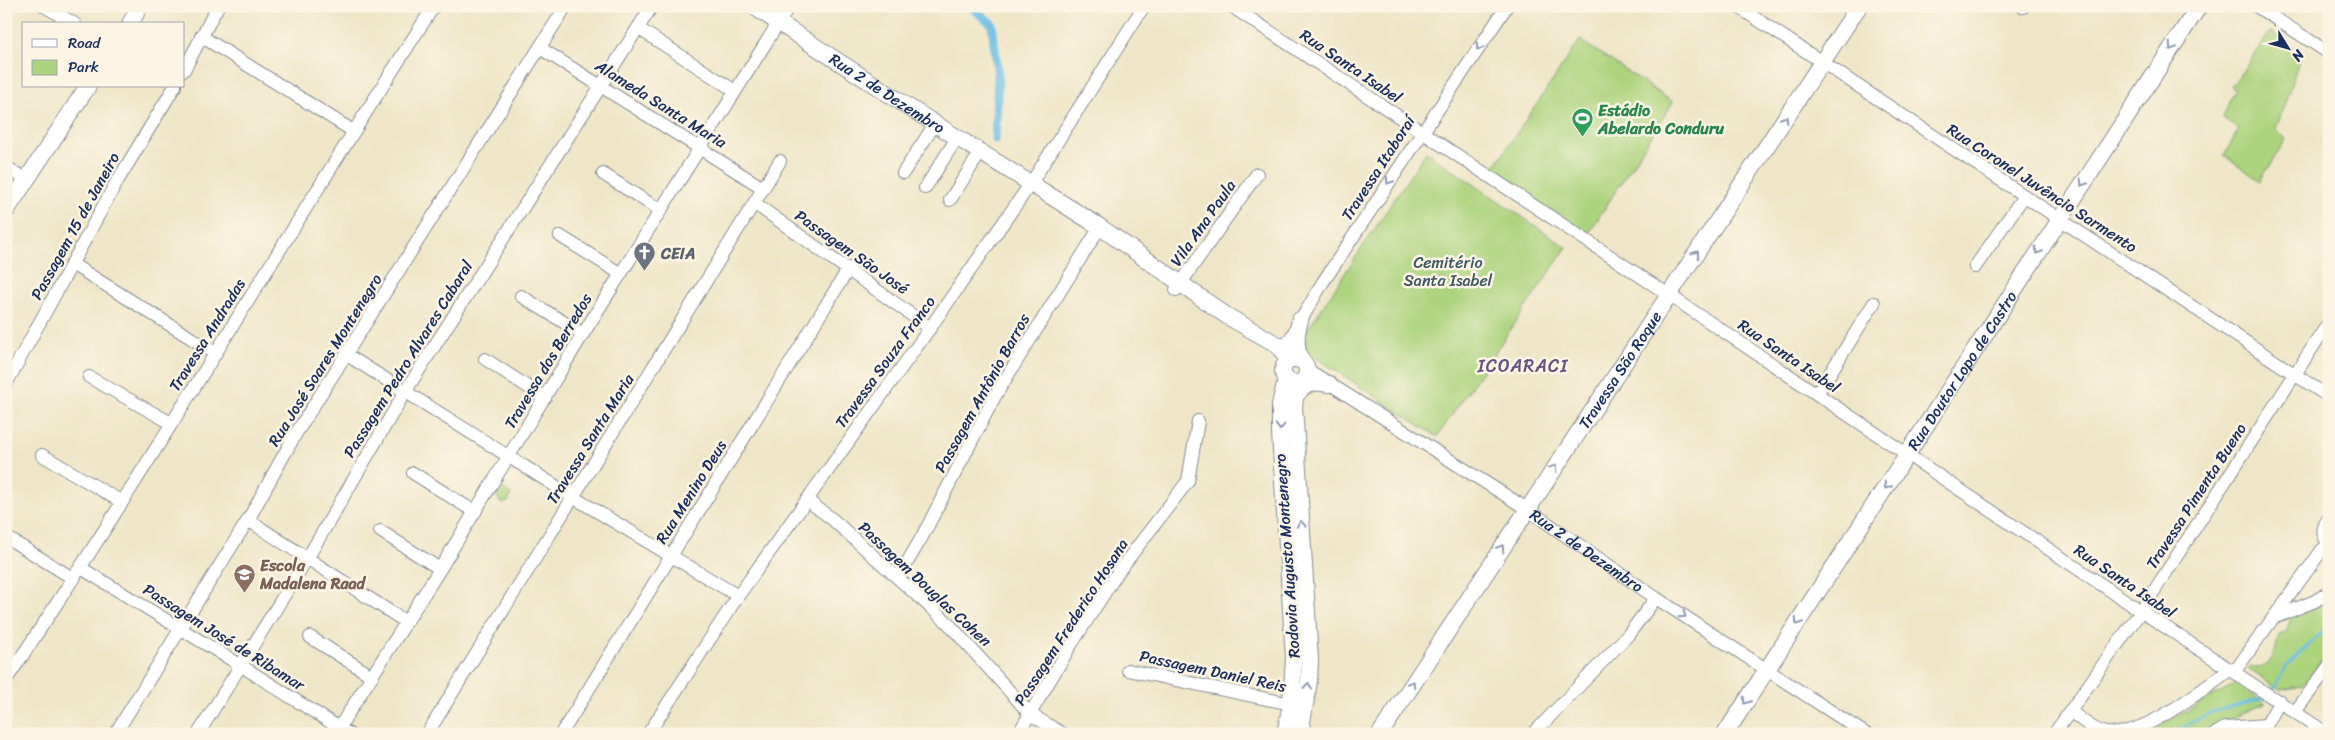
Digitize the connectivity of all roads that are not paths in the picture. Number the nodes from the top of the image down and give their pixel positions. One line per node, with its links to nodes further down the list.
1 (44, 6): 16 (street)
2 (140, 6): 17 (main road)
3 (218, 6): 20 (street)
4 (434, 6): 30 (street, Travessa Andradas)
5 (566, 6): 21 (street, Rua José Soares Montenegro)
6 (652, 6): 19 (street, Passagem Pedro Alvares Cabaral)
7 (754, 6): 18 (main road, Rua 2 de Dezembro)
8 (789, 6): 18 (street, Travessa dos Berredos)
9 (1144, 6): 41 (street, Travessa Souza Franco)
10 (1230, 6): 31 (street, Rua Santa Isabel)
11 (1507, 6): 31 (street, Travessa Itaboraí, one-way to 31)
12 (1737, 6): 23 (street, Rua Coronel Juvêncio Sarmento)
13 (1859, 6): 23 (main road, Travessa São Roque)
14 (2199, 6): 49 (main road, Rua Doutor Lopo de Castro, one-way to 49)
15 (2256, 6): 22 (street)
16 (71, 22)
17 (131, 22)
18 (779, 22): 28 (street, Travessa dos Berredos); 29 (main road, Rua 2 de Dezembro)
19 (638, 28): 25 (street, Passagem Pedro Alvares Cabaral); 28 (street)
20 (201, 36): 24 (street); 30 (street)
21 (540, 48): 25 (street, Alameda Santa Maria); 65 (street, Rua José Soares Montenegro)
22 (2329, 53)
23 (1822, 62): 44 (street, Rua Coronel Juvêncio Sarmento); 57 (main road, Travessa São Roque, one-way to 23)
24 (185, 68)
25 (600, 84): 33 (street, Alameda Santa Maria); 73 (street, Passagem Pedro Alvares Cabaral)
26 (87, 88): 40 (main road)
27 (174, 88): 52 (street, Passagem 15 de Janeiro)
28 (735, 91): 33 (street, Travessa dos Berredos)
29 (935, 124): 32 (main road, Rua 2 de Dezembro); 37 (street)
30 (353, 131): 64 (street, Travessa Andradas)
31 (1421, 132): 57 (street, Rua Santa Isabel); 60 (street, Travessa Itaboraí, one-way to 60)
32 (957, 138): 34 (main road, Rua 2 de Dezembro); 43 (street)
33 (700, 148): 42 (street, Alameda Santa Maria); 47 (street, Travessa dos Berredos)
34 (980, 153): 41 (main road, Rua 2 de Dezembro); 45 (street)
35 (780, 161): 42 (street, Travessa Santa Maria)
36 (6, 167): 40 (street)
37 (903, 173)
38 (603, 174): 47 (street)
39 (1257, 174): 56 (street, Vila Ana Paula)
40 (25, 179): 48 (main road)
41 (1027, 184): 50 (main road, Rua 2 de Dezembro); 62 (street, Travessa Souza Franco)
42 (763, 188): 46 (street, Travessa Santa Maria)
43 (925, 188)
44 (2024, 196): 49 (street, Rua Coronel Juvêncio Sarmento); 53 (street)
45 (950, 200)
46 (754, 203): 54 (street, Passagem São José); 84 (street, Travessa Santa Maria)
47 (660, 210): 55 (street, Travessa dos Berredos)
48 (6, 211)
49 (2059, 219): 68 (street, Rua Coronel Juvêncio Sarmento); 80 (main road, Rua Doutor Lopo de Castro, one-way to 80)
50 (1097, 230): 56 (main road, Rua 2 de Dezembro); 98 (street, Passagem Antônio Barros)
51 (560, 236): 55 (street)
52 (72, 264): 64 (street); 71 (street, Passagem 15 de Janeiro)
53 (1974, 267)
54 (849, 268): 62 (street, Passagem São José); 94 (street, Rua Menino Deus)
55 (621, 274): 63 (street, Travessa dos Berredos)
56 (1178, 287): 67 (main road, Rua 2 de Dezembro)
57 (1669, 295): 74 (street, Rua Santa Isabel); 87 (main road, Travessa São Roque, one-way to 57)
58 (521, 296): 63 (street)
59 (1874, 303): 74 (street)
60 (1300, 320): 67 (main road)
61 (2329, 322): 68 (street, Travessa Pimenta Bueno)
62 (930, 328): 85 (street, Travessa Souza Franco)
63 (583, 334): 76 (street, Travessa dos Berredos)
64 (215, 353): 79 (street, Travessa Andradas)
65 (347, 355): 73 (street); 90 (street, Rua José Soares Montenegro)
66 (485, 359): 76 (street)
67 (1295, 360): 70 (main road); 70 (main road); 72 (street, Rua 2 de Dezembro)
68 (2294, 374): 75 (street, Rua Coronel Juvêncio Sarmento); 102 (street, Travessa Pimenta Bueno)
69 (89, 377): 79 (street)
70 (1291, 381): 77 (main road, Rodovia Augusto Montenegro); 115 (main road, Rodovia Augusto Montenegro, one-way to 115)
71 (6, 384)
72 (1329, 384): 77 (main road); 87 (street, Rua 2 de Dezembro)
73 (405, 392): 82 (street); 95 (street, Passagem Pedro Alvares Cabaral)
74 (1817, 394): 80 (street, Rua Santa Isabel)
75 (2329, 397)
76 (545, 398): 82 (street, Travessa dos Berredos)
77 (1294, 406): 129 (main road, Rodovia Augusto Montenegro, one-way to 77)
78 (1198, 421): 118 (street, Passagem Frederico Hosana)
79 (171, 423): 86 (street, Travessa Andradas)
80 (1908, 454): 102 (street, Rua Santa Isabel); 108 (main road, Rua Doutor Lopo de Castro, one-way to 108)
81 (42, 455): 86 (street)
82 (509, 456): 84 (street); 88 (street, Travessa dos Berredos)
83 (413, 473): 88 (street)
84 (573, 497): 94 (street); 123 (street, Travessa Santa Maria)
85 (807, 500): 98 (street, Passagem Douglas Cohen); 100 (street, Travessa Souza Franco)
86 (122, 502): 97 (street, Travessa Andradas)
87 (1527, 509): 101 (street, Rua 2 de Dezembro); 130 (main road, Travessa São Roque, one-way to 87)
88 (475, 512): 96 (street, Travessa dos Berredos)
89 (2329, 518): 93 (street)
90 (248, 520): 95 (street); 105 (street, Rua José Soares Montenegro)
91 (380, 531): 96 (street)
92 (6, 537): 97 (street, Passagem José de Ribamar)
93 (2329, 544): 103 (street)
94 (671, 555): 100 (street); 124 (street, Rua Menino Deus)
95 (308, 557): 104 (street); 107 (street, Passagem Pedro Alvares Cabaral)
96 (440, 569): 104 (street, Travessa dos Berredos)
97 (77, 573): 105 (street, Passagem José de Ribamar); 113 (street, Travessa Andradas)
98 (898, 578): 118 (street, Passagem Douglas Cohen)
99 (2329, 592): 103 (street)
100 (738, 596): 125 (street, Travessa Souza Franco)
101 (1656, 598): 108 (street, Rua 2 de Dezembro, one-way to 108); 131 (street)
102 (2141, 611): 111 (street, Rua Santa Isabel); 116 (street, Travessa Pimenta Bueno)
103 (2273, 618): 111 (street)
104 (406, 622): 112 (street, Travessa dos Berredos)
105 (181, 629): 107 (street, Passagem José de Ribamar); 121 (street, Rua José Soares Montenegro)
106 (310, 637): 112 (street)
107 (240, 665): 120 (street, Passagem José de Ribamar); 122 (street, Passagem Pedro Alvares Cabaral)
108 (1767, 668): 132 (main road, Rua Doutor Lopo de Castro, one-way to 132); 133 (street, Rua 2 de Dezembro)
109 (2328, 668): 117 (street)
110 (1128, 670): 115 (street, Passagem Daniel Reis)
111 (2233, 670): 114 (street, Rua Santa Isabel); 116 (street)
112 (372, 676): 120 (street, Travessa dos Berredos)
113 (6, 680)
114 (2272, 696): 117 (street, Rua Santa Isabel); 119 (street)
115 (1291, 704): 128 (main road, Rodovia Augusto Montenegro)
116 (2070, 711): 134 (street, Travessa Pimenta Bueno)
117 (2295, 712): 136 (street, Rua Santa Isabel)
118 (1030, 714): 126 (street, Passagem Frederico Hosana); 127 (street, Passagem Douglas Cohen)
119 (2264, 729): 135 (street)
120 (341, 732)
121 (115, 734)
122 (198, 734)
123 (427, 734)
124 (561, 734)
125 (648, 734)
126 (1018, 734)
127 (1063, 734)
128 (1285, 734)
129 (1300, 734)
130 (1380, 734)
131 (1533, 734)
132 (1725, 734)
133 (1866, 734)
134 (2054, 734)
135 (2215, 734)
136 (2328, 734)

